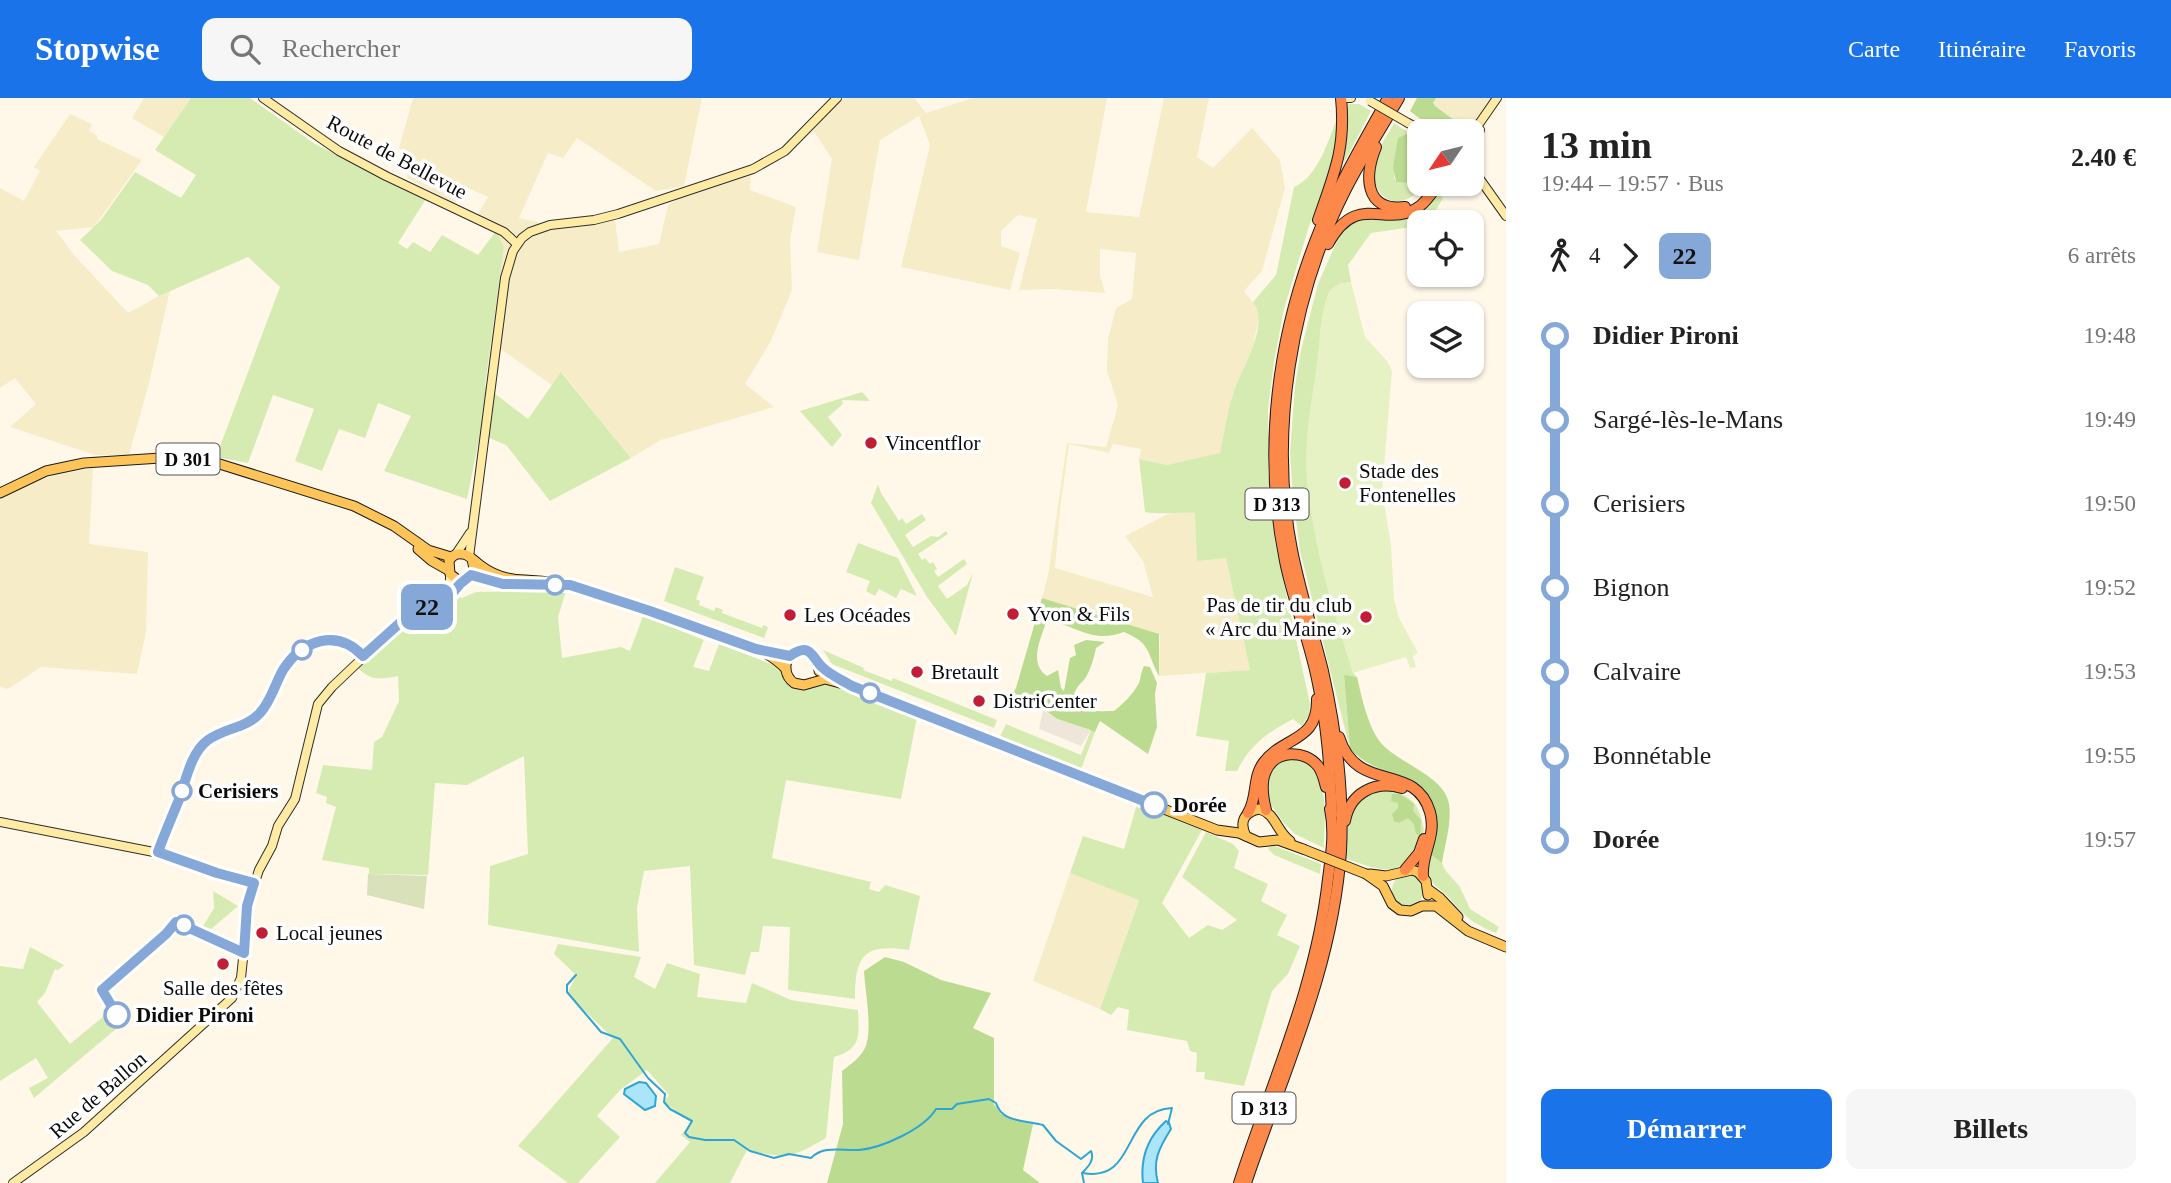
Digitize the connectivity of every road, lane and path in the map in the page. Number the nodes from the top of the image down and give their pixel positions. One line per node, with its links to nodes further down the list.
1 (263, 98): 20 (street, Route de Bellevue)
2 (837, 98): 20 (street)
3 (1342, 98): 4 (street); 21 (highway, D 313)
4 (1351, 98)
5 (1388, 98): 21 (highway, D 313)
6 (1399, 98): 10 (highway, D 313)
7 (1497, 98): 9 (street)
8 (1367, 99): 13 (street, bridge)
9 (1489, 110): 11 (street); 12 (street)
10 (1388, 117): 16 (highway, D 313); 21 (highway, D 313)
11 (1483, 119)
12 (1484, 120)
13 (1407, 122)
14 (1484, 185): 18 (street)
15 (1484, 189): 18 (street)
16 (1421, 196)
17 (1429, 196): 21 (highway, D 313)
18 (1493, 198): 19 (street)
19 (1506, 216)
20 (517, 244): 24 (street)
21 (1310, 266): 35 (highway, D 313); 38 (highway, D 313)
22 (0, 494): 23 (main road, D 301)
23 (385, 522): 25 (main road, D 301); 27 (main road, D 301)
24 (472, 530): 25 (street); 26 (street)
25 (454, 556): 26 (main road); 27 (main road)
26 (470, 558): 28 (main road); 29 (main road)
27 (449, 572): 28 (main road); 30 (street)
28 (468, 577): 29 (main road); 30 (street)
29 (570, 585): 31 (main road)
30 (422, 608): 53 (street)
31 (756, 649): 32 (main road); 34 (main road)
32 (790, 656): 33 (main road); 34 (main road)
33 (820, 666): 36 (main road); 37 (main road)
34 (786, 669): 36 (main road)
35 (1317, 677): 40 (highway, D 313); 41 (highway)
36 (813, 681): 37 (main road)
37 (852, 686): 44 (main road)
38 (1328, 694): 48 (highway, D 313); 52 (highway)
39 (1266, 810): 40 (highway); 41 (main road); 43 (main road)
40 (1332, 816): 60 (highway, D 313)
41 (1245, 817): 44 (main road); 45 (main road)
42 (0, 822): 53 (street)
43 (1276, 825): 46 (main road); 47 (main road)
44 (1212, 827): 45 (main road)
45 (1246, 836): 46 (main road)
46 (1266, 841): 47 (main road)
47 (1303, 849): 50 (main road, bridge)
48 (1340, 856): 49 (highway); 61 (highway, D 313)
49 (1405, 870): 51 (main road); 52 (main road)
50 (1366, 874): 51 (main road); 55 (main road)
51 (1394, 875): 55 (main road)
52 (1423, 877): 54 (main road)
53 (254, 883): 59 (street, Rue de Ballon)
54 (1429, 890): 56 (main road); 57 (main road)
55 (1387, 892): 56 (main road)
56 (1422, 906): 58 (main road)
57 (1506, 941)
58 (1506, 947)
59 (13, 1183)
60 (1239, 1183)
61 (1246, 1183)

